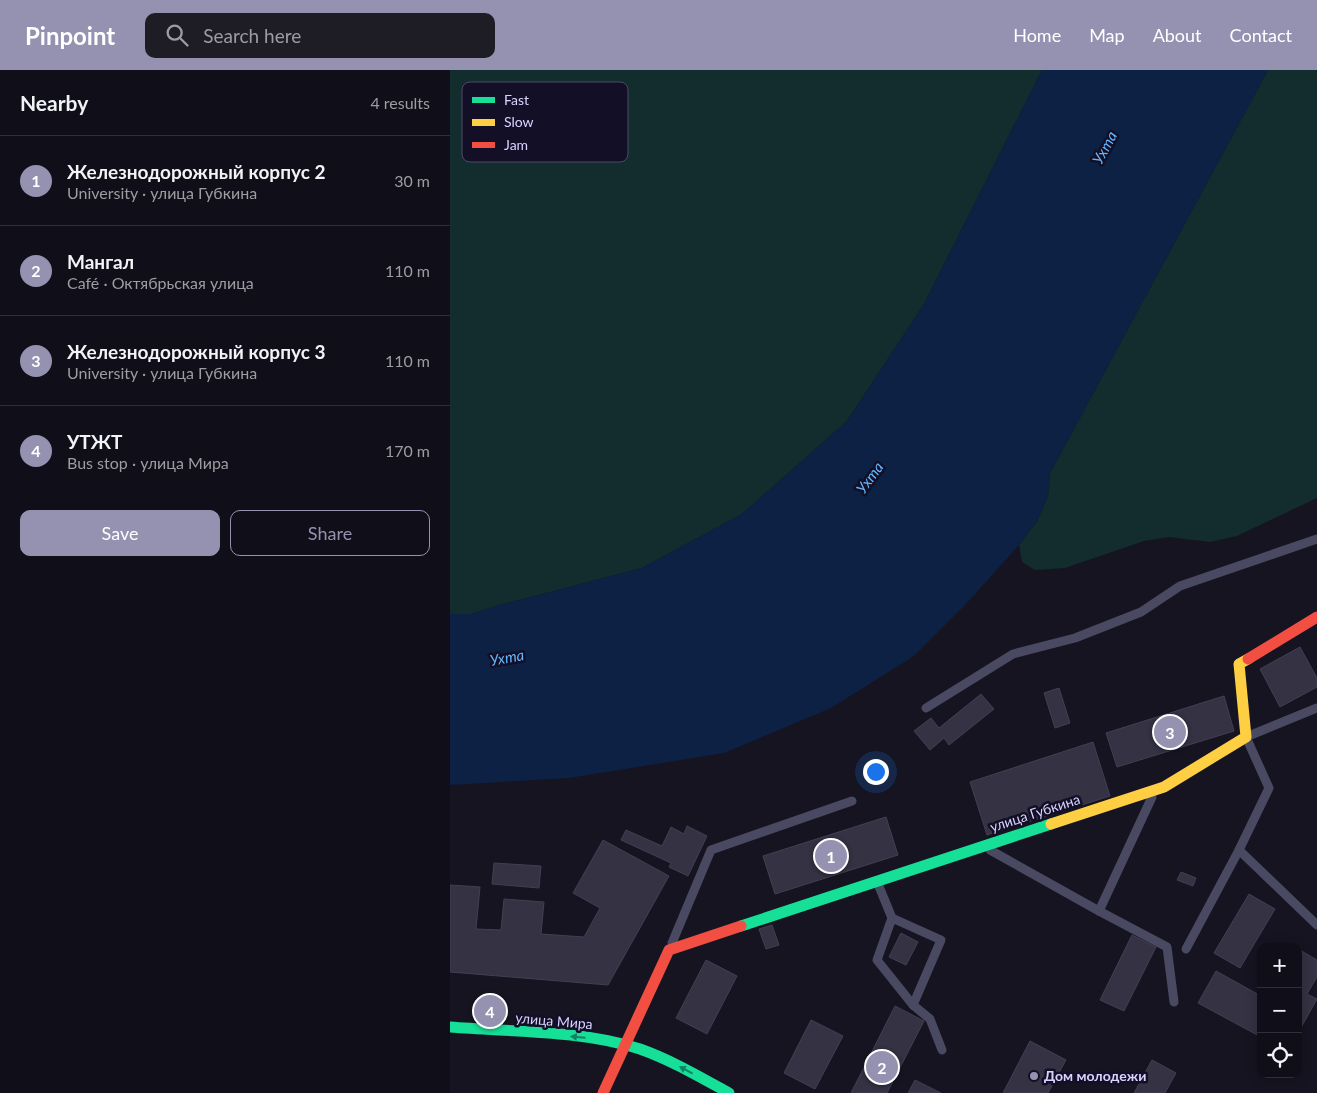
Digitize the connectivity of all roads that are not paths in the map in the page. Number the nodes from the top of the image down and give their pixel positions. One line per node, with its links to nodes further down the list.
1 (1317, 540): 3 (lane)
2 (1317, 617): 5 (street)
3 (926, 708)
4 (1317, 708): 5 (lane)
5 (1246, 737): 6 (street, улица Губкина); 9 (lane)
6 (1155, 790): 8 (street, улица Губкина); 11 (lane)
7 (852, 802): 15 (lane)
8 (983, 846): 10 (street, улица Губкина); 11 (lane)
9 (1239, 850): 13 (lane); 14 (lane)
10 (877, 882): 12 (lane); 15 (street, улица Губкина)
11 (1099, 911): 16 (lane)
12 (892, 918): 17 (lane); 17 (lane)
13 (1317, 925)
14 (1186, 949)
15 (669, 950): 19 (street)
16 (1174, 1002)
17 (913, 1005): 20 (lane)
18 (450, 1027): 19 (street, улица Мира, one-way to 18)
19 (626, 1046): 21 (street); 22 (street, улица Мира, one-way to 19)
20 (942, 1050)
21 (603, 1093)
22 (729, 1093)

